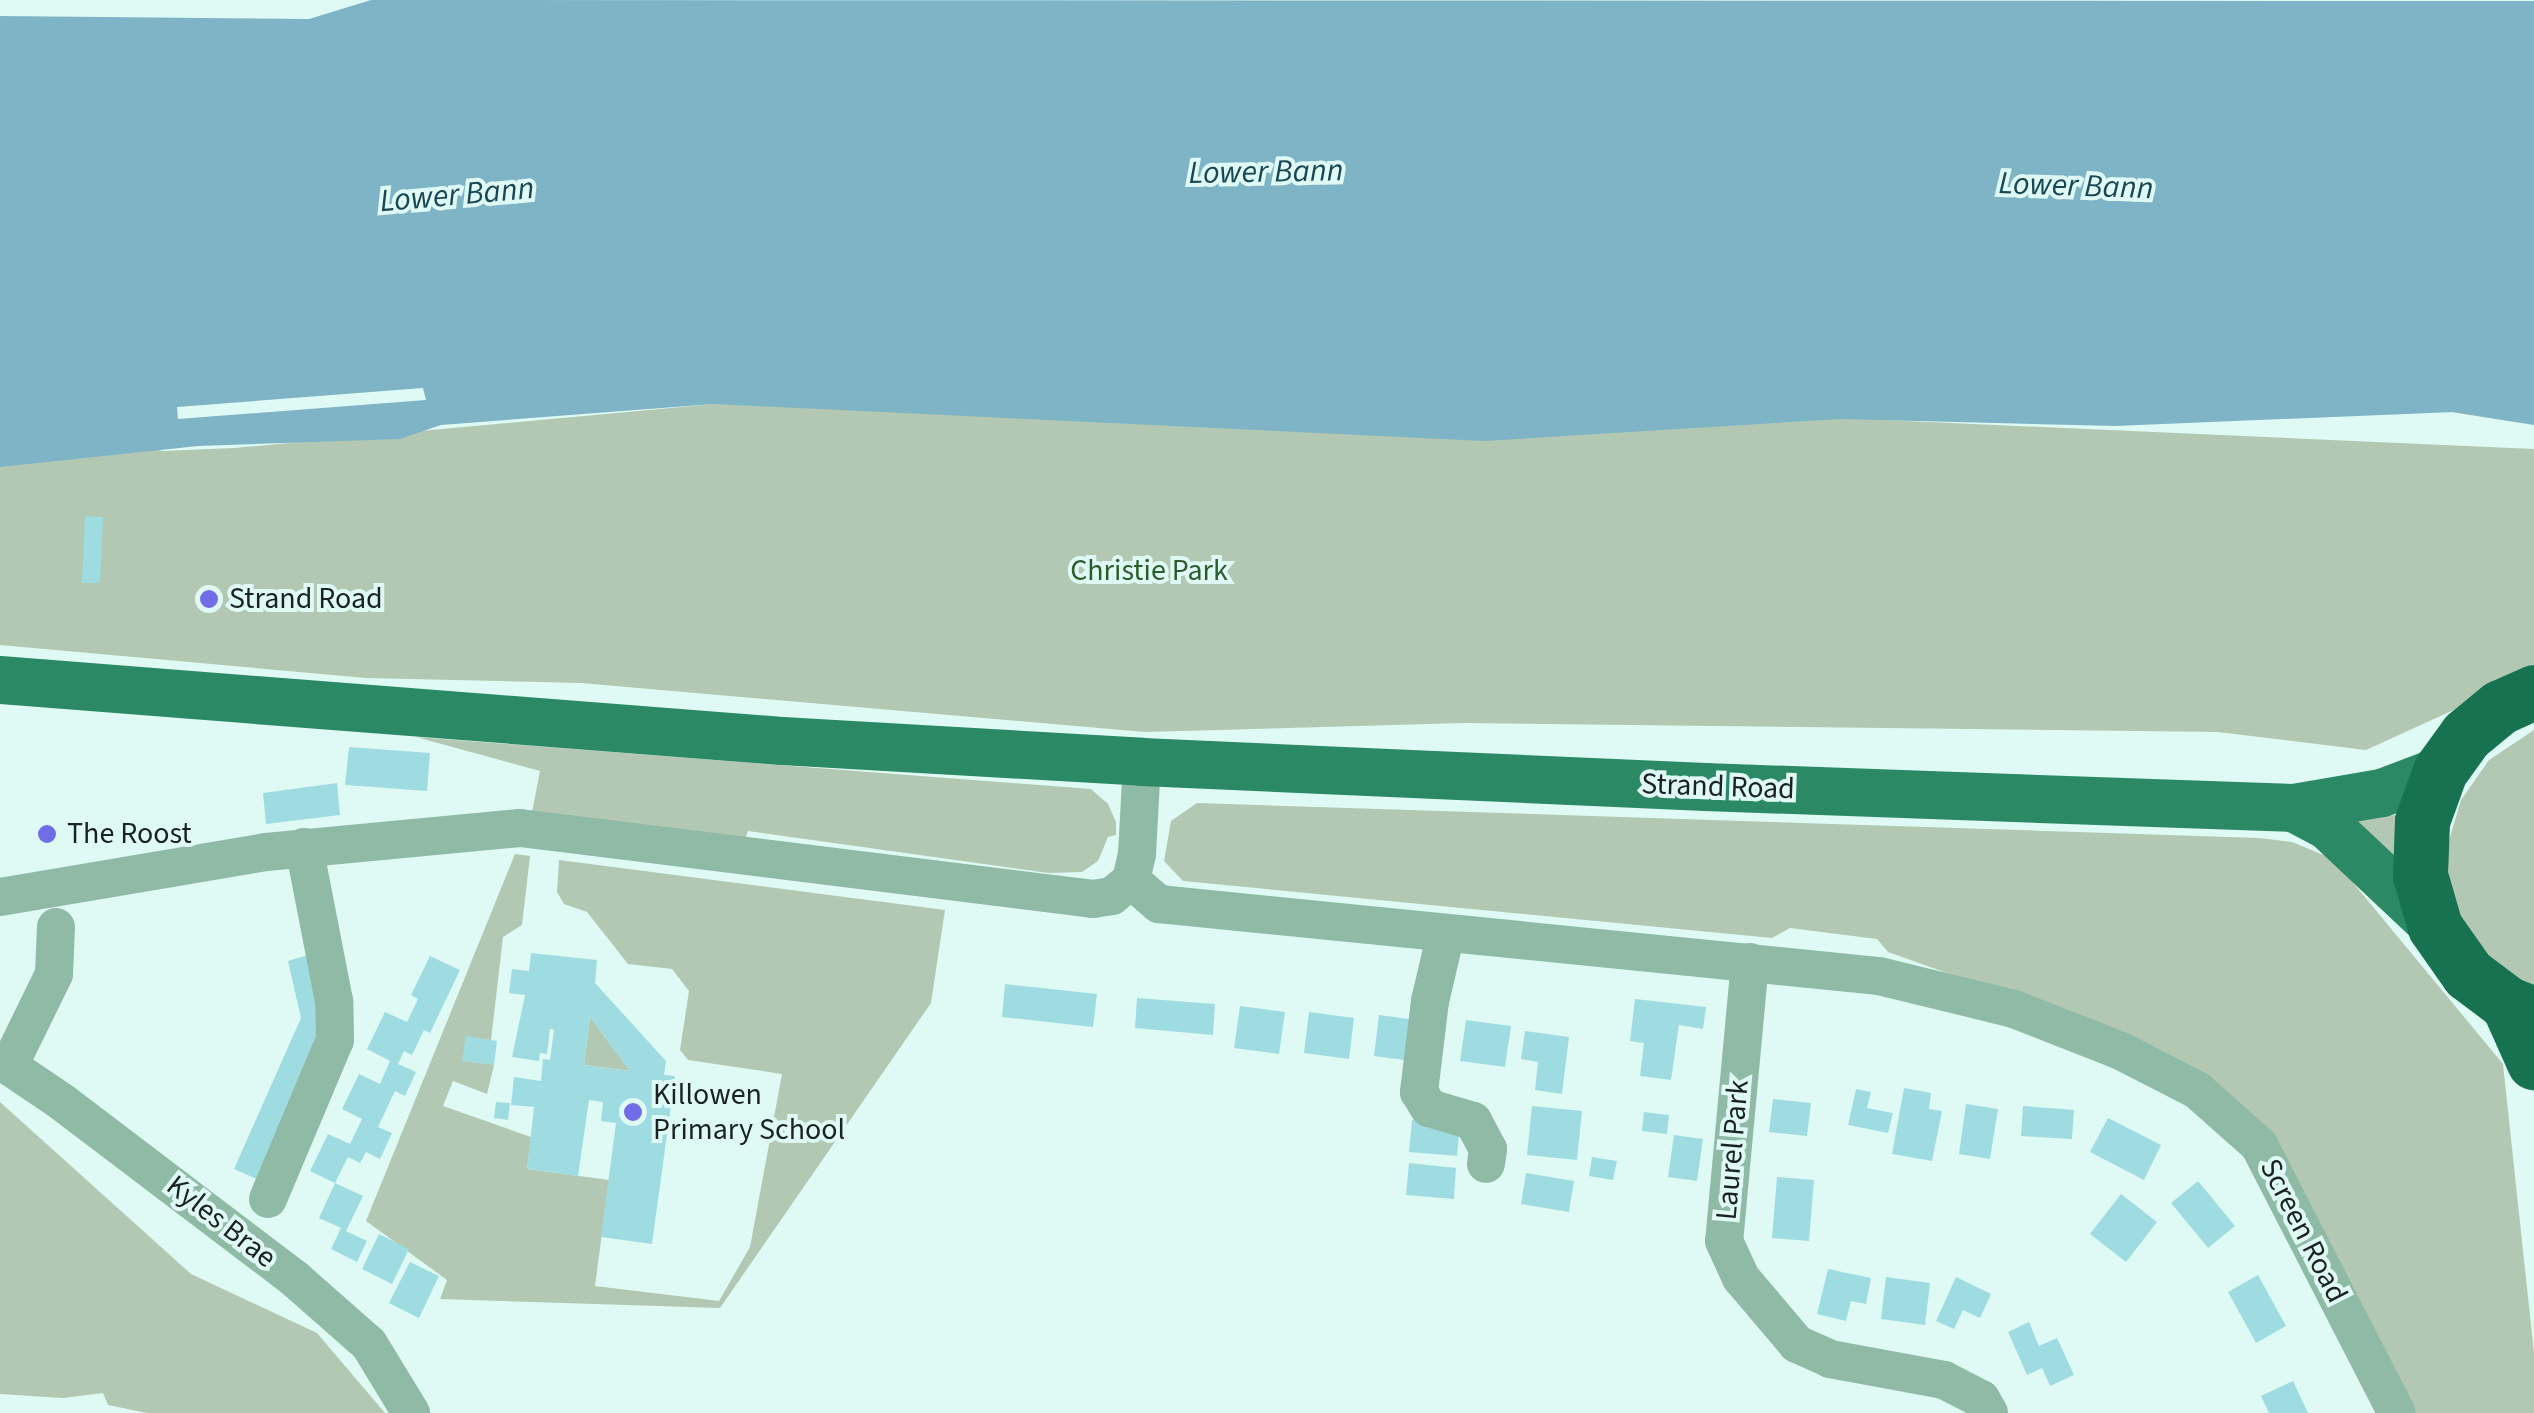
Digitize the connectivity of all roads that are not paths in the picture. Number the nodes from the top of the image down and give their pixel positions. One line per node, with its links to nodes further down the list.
1 (0, 680): 3 (main road, Strand Road)
2 (2534, 692): 4 (highway)
3 (1142, 762): 5 (main road, Strand Road); 7 (street)
4 (2440, 771): 5 (main road, Strand Road); 9 (highway)
5 (2294, 808): 9 (main road, Strand Road)
6 (304, 847): 7 (street); 8 (street); 17 (street)
7 (1130, 880): 11 (street)
8 (0, 897)
9 (2435, 926): 13 (highway)
10 (56, 927): 15 (street)
11 (1446, 933): 12 (street); 16 (street)
12 (1750, 962): 19 (street, Laurel Park); 20 (street, Screen Road)
13 (2521, 1009): 14 (highway)
14 (2534, 1062)
15 (4, 1063): 18 (street, Kyles Brae)
16 (1486, 1164)
17 (268, 1199)
18 (411, 1413)
19 (1989, 1413)
20 (2397, 1413)

